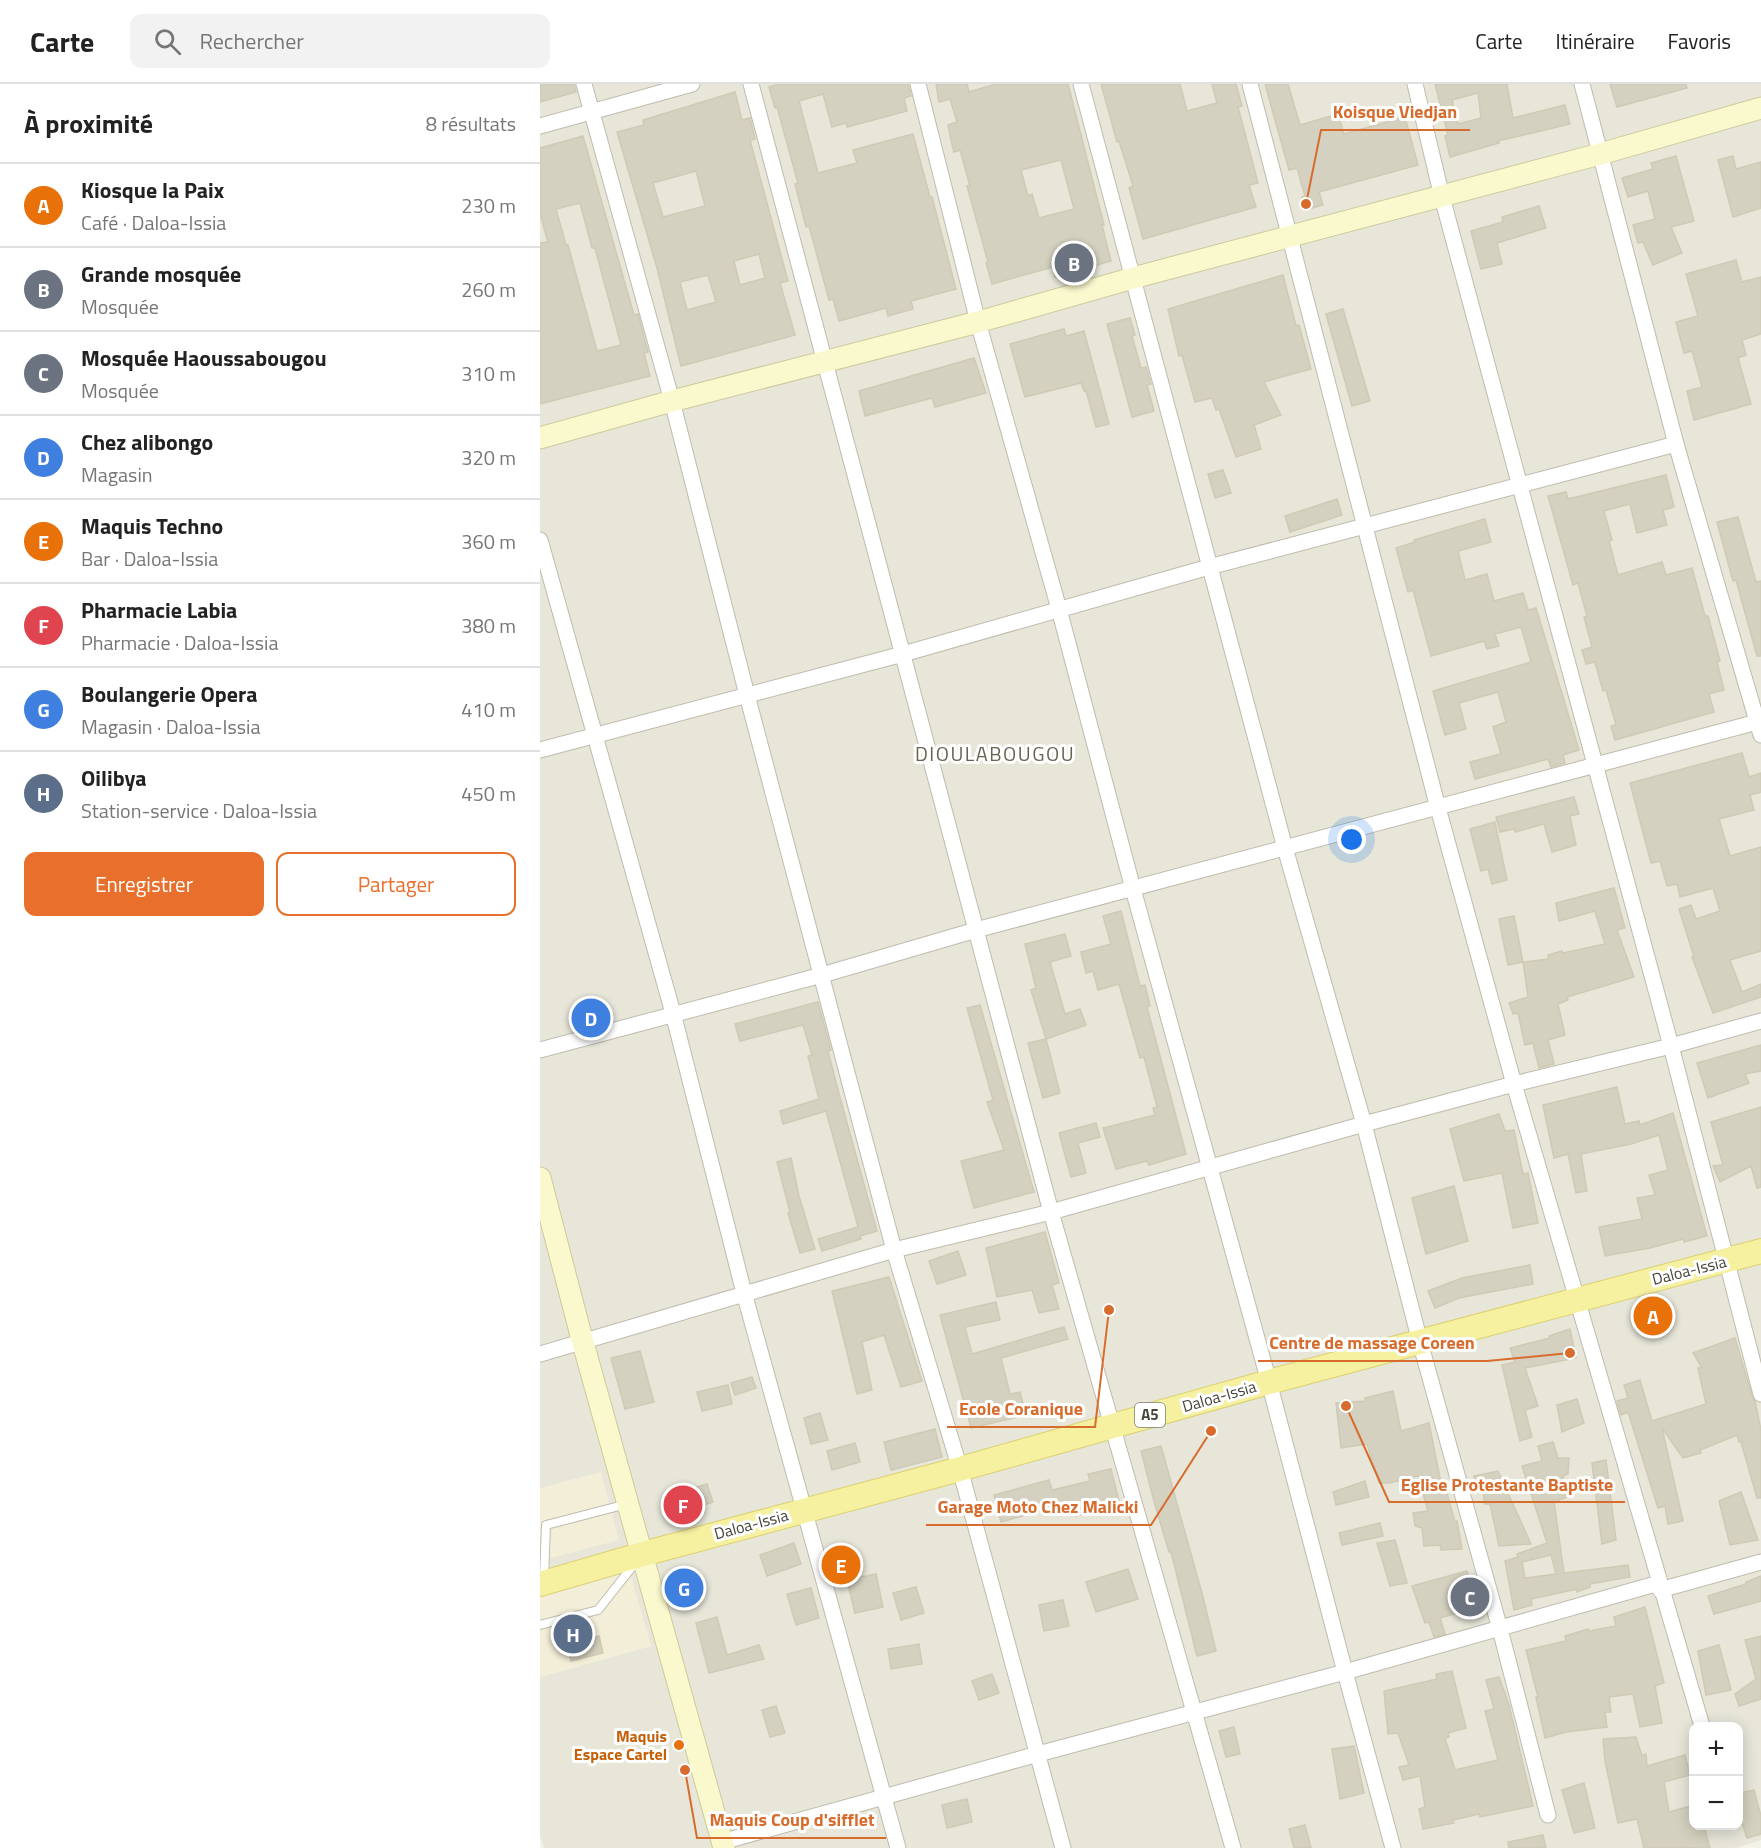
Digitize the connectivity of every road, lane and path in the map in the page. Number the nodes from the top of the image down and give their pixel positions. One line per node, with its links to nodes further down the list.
1 (584, 84): 10 (street)
2 (692, 84): 10 (street)
3 (751, 84): 17 (street)
4 (918, 84): 16 (street)
5 (1081, 84): 15 (street)
6 (1250, 84): 14 (street)
7 (1415, 84): 13 (street)
8 (1582, 84): 12 (street)
9 (1761, 108): 12 (street)
10 (591, 112): 11 (street); 18 (street)
11 (540, 126)
12 (1600, 154): 13 (street); 20 (street)
13 (1442, 197): 14 (street); 21 (street)
14 (1289, 237): 15 (street); 22 (street)
15 (1133, 278): 16 (street); 24 (street)
16 (978, 322): 17 (street); 25 (street)
17 (825, 363): 18 (street); 26 (street)
18 (672, 401): 19 (street); 27 (street)
19 (540, 438)
20 (1676, 444): 21 (street); 28 (street)
21 (1518, 485): 22 (street); 31 (street)
22 (1364, 526): 24 (street); 32 (street)
23 (540, 540): 29 (street)
24 (1209, 567): 25 (street); 33 (street)
25 (1059, 609): 26 (street); 34 (street)
26 (903, 654): 27 (street); 35 (street)
27 (747, 695): 29 (street); 36 (street)
28 (1760, 726): 31 (street)
29 (594, 736): 30 (street); 37 (street)
30 (540, 750)
31 (1595, 764): 32 (street); 39 (street)
32 (1438, 808): 33 (street); 41 (street)
33 (1285, 848): 34 (street); 42 (street)
34 (1133, 889): 35 (street); 43 (street)
35 (976, 930): 36 (street); 45 (street)
36 (822, 975): 37 (street); 46 (street)
37 (672, 1013): 40 (street); 49 (street)
38 (1761, 1021): 39 (street)
39 (1671, 1046): 41 (street); 48 (street)
40 (540, 1050)
41 (1514, 1084): 42 (street); 50 (street)
42 (1364, 1124): 43 (street); 51 (street)
43 (1209, 1167): 45 (street); 54 (street)
44 (540, 1178): 52 (street)
45 (1052, 1212): 46 (street); 56 (street)
46 (894, 1250): 49 (street); 57 (street)
47 (1761, 1251): 48 (main road, Daloa-Issia / A5)
48 (1725, 1261): 50 (main road, Daloa-Issia / A5); 55 (street)
49 (744, 1293): 52 (street); 59 (street)
50 (1576, 1299): 51 (main road, Daloa-Issia / A5); 63 (street)
51 (1420, 1342): 54 (main road, Daloa-Issia / A5); 65 (street)
52 (584, 1343): 53 (street); 58 (street)
53 (540, 1354)
54 (1269, 1382): 56 (main road, Daloa-Issia / A5); 66 (street)
55 (1761, 1394)
56 (1112, 1426): 57 (main road, Daloa-Issia / A5); 67 (street)
57 (960, 1469): 59 (main road, Daloa-Issia / A5); 69 (street)
58 (629, 1504): 60 (street); 62 (lane)
59 (806, 1509): 60 (main road, Daloa-Issia / A5); 70 (street)
60 (643, 1554): 62 (main road, Daloa-Issia / A5); 64 (lane); 72 (street)
61 (1761, 1562): 63 (street)
62 (542, 1584)
63 (1660, 1587): 65 (street); 68 (street)
64 (540, 1625)
65 (1500, 1629): 66 (street); 71 (street)
66 (1345, 1672): 67 (street); 76 (street)
67 (1194, 1712): 69 (street); 75 (street)
68 (1701, 1722)
69 (1038, 1754): 70 (street); 74 (street)
70 (884, 1798): 72 (street); 73 (street)
71 (1548, 1815)
72 (723, 1845)
73 (898, 1848)
74 (1063, 1848)
75 (1233, 1848)
76 (1393, 1848)

